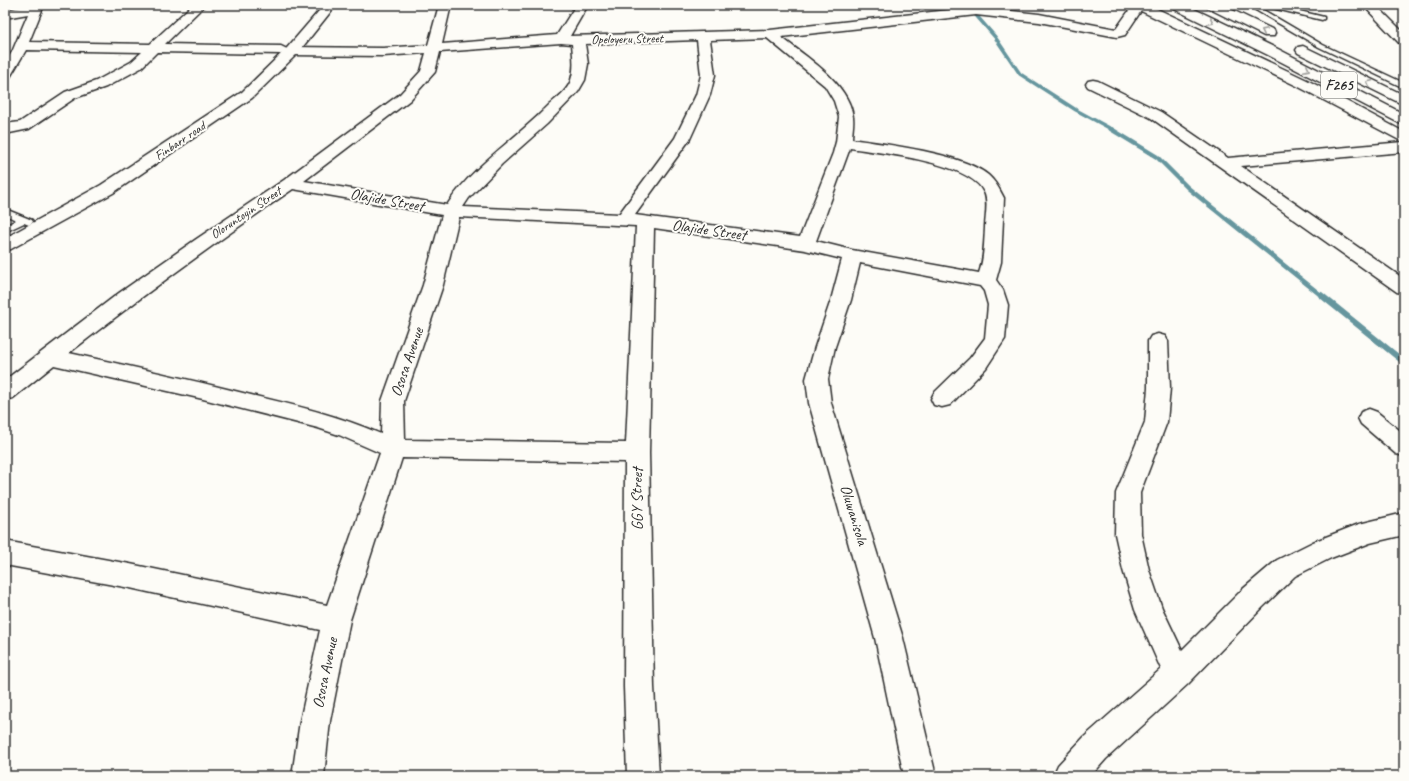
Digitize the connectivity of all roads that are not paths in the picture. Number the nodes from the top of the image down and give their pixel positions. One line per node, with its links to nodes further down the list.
1 (199, 5): 25 (main road)
2 (320, 5): 26 (main road, Finbarr road)
3 (330, 5): 26 (main road, Finbarr road)
4 (438, 5): 5 (main road)
5 (445, 5): 24 (main road, Oloruntoyin Street)
6 (582, 5): 20 (main road)
7 (938, 5): 14 (main road)
8 (1139, 5): 14 (main road, Opeloyeru Street); 34 (main road)
9 (1176, 5): 32 (main road, F265, one-way to 32)
10 (1212, 5): 19 (main road, one-way to 10)
11 (1250, 5): 16 (lane); 29 (lane)
12 (1369, 5): 21 (main road)
13 (38, 7): 15 (main road); 22 (main road)
14 (959, 12): 17 (main road, Opeloyeru Street)
15 (5, 14)
16 (1322, 18)
17 (770, 34): 18 (main road, Opeloyeru Street); 35 (main road)
18 (703, 37): 20 (main road, Opeloyeru Street); 41 (main road)
19 (1279, 38)
20 (570, 40): 24 (main road, Opeloyeru Street); 39 (main road, Ososa Avenue)
21 (1404, 40)
22 (22, 46): 25 (main road, Opeloyeru Street); 27 (main road)
23 (1295, 46): 31 (main road, F265, one-way to 23)
24 (433, 47): 26 (main road, Opeloyeru Street); 38 (main road, Oloruntoyin Street)
25 (153, 48): 26 (main road, Opeloyeru Street); 33 (main road)
26 (286, 51): 30 (main road, Finbarr road)
27 (5, 74)
28 (1093, 84): 37 (main road)
29 (1404, 86)
30 (241, 94): 42 (main road, Finbarr road); 46 (main road, Finbarr road)
31 (1404, 101)
32 (1404, 120)
33 (5, 129)
34 (1404, 138)
35 (844, 142): 45 (main road); 48 (main road)
36 (1404, 147): 37 (main road)
37 (1225, 163): 49 (main road)
38 (290, 184): 39 (main road, Olajide Street); 51 (main road, Oloruntoyin Street)
39 (452, 211): 41 (main road, Olajide Street); 56 (main road, Ososa Avenue)
40 (5, 212): 42 (lane)
41 (634, 220): 45 (main road, Olajide Street); 57 (main road, GGY Street)
42 (26, 221): 43 (lane); 44 (main road, Finbarr road)
43 (5, 229)
44 (5, 234)
45 (806, 244): 47 (main road, Olajide Street)
46 (5, 245)
47 (852, 256): 48 (main road, Olajide Street); 64 (main road, Oluwanisola)
48 (986, 281): 53 (main road)
49 (1404, 288)
50 (1158, 341): 61 (main road)
51 (52, 357): 52 (main road, Oloruntoyin Street); 56 (main road)
52 (5, 392)
53 (942, 399)
54 (1369, 418): 55 (main road)
55 (1404, 447)
56 (393, 449): 57 (main road); 60 (main road, Ososa Avenue)
57 (637, 453): 63 (main road, GGY Street)
58 (1404, 524): 61 (main road)
59 (5, 553): 60 (main road)
60 (336, 620): 62 (main road, Ososa Avenue)
61 (1178, 674): 65 (main road)
62 (308, 776)
63 (643, 776)
64 (920, 776)
65 (1069, 776)

